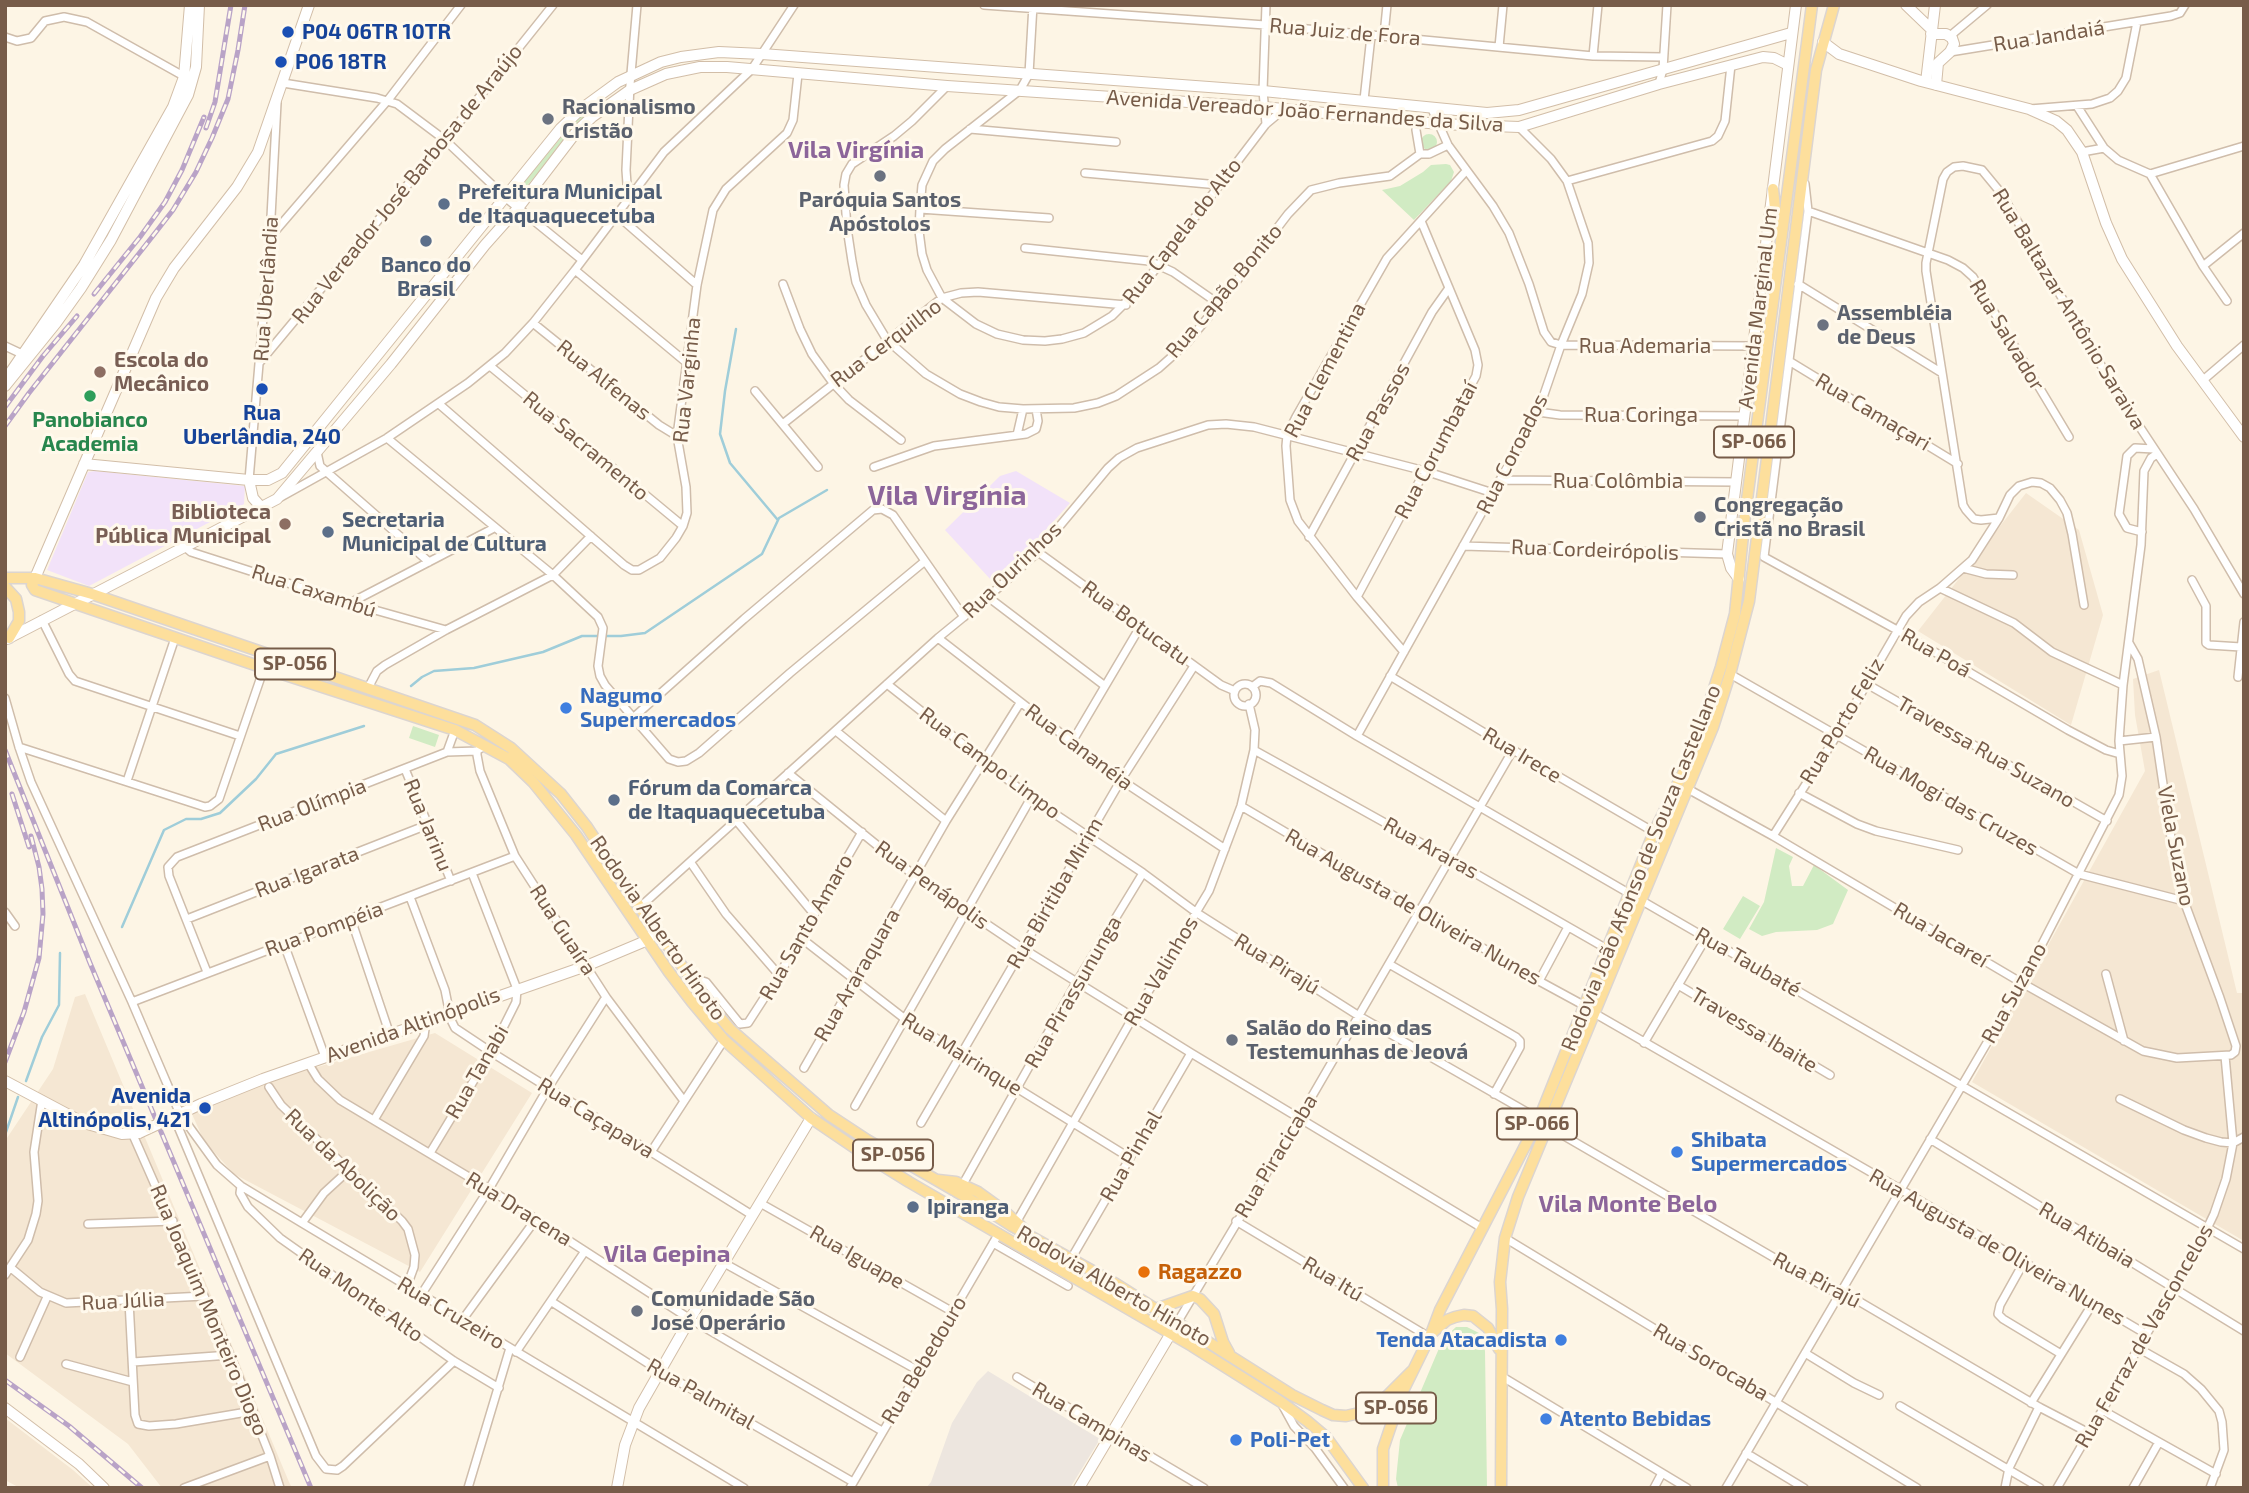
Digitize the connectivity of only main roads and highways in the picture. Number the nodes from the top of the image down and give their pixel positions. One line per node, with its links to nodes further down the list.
1 (190, 5): 16 (main road)
2 (199, 5): 16 (main road)
3 (309, 5): 28 (main road)
4 (1796, 5): 10 (main road, Avenida Marginal Um)
5 (1812, 5): 23 (main road, Rodovia João Afonso de Souza Castellano / SP-066)
6 (1834, 5): 11 (main road, Rodovia João Afonso de Souza Castellano / SP-066)
7 (1906, 5): 9 (main road)
8 (1935, 5): 9 (main road)
9 (1931, 31): 14 (main road); 14 (main road)
10 (1791, 33): 15 (main road, Avenida Marginal Um); 20 (main road, Avenida Vereador João Fernandes da Silva)
11 (1824, 42): 12 (main road); 13 (main road, Rodovia João Afonso de Souza Castellano / SP-066)
12 (1839, 54): 13 (main road); 18 (main road)
13 (1819, 57): 44 (main road, Rodovia João Afonso de Souza Castellano / SP-066)
14 (1933, 58): 18 (main road); 18 (main road)
15 (1788, 65): 21 (main road, Avenida Vereador João Fernandes da Silva); 22 (main road, Avenida Marginal Um)
16 (189, 79): 26 (main road); 26 (main road)
17 (1096, 79): 19 (main road); 20 (main road, Avenida Vereador João Fernandes da Silva); 24 (main road, Avenida Vereador João Fernandes da Silva)
18 (1928, 82): 27 (main road)
19 (1095, 96): 21 (main road, Avenida Vereador João Fernandes da Silva); 25 (main road, Avenida Vereador João Fernandes da Silva)
20 (1330, 97): 21 (main road)
21 (1328, 114)
22 (1773, 189): 23 (main road); 34 (main road, Avenida Marginal Um)
23 (1779, 247): 34 (main road, Rodovia João Afonso de Souza Castellano / SP-066)
24 (403, 325): 25 (main road); 30 (main road, Avenida Vereador João Fernandes da Silva)
25 (413, 335): 31 (main road, Avenida Vereador João Fernandes da Silva)
26 (5, 384)
27 (2244, 437)
28 (83, 464): 29 (main road); 35 (main road)
29 (250, 480): 30 (main road); 32 (main road)
30 (268, 480): 31 (main road)
31 (277, 499): 32 (main road)
32 (261, 507): 37 (main road)
33 (5, 578): 35 (main road, Rodovia Alberto Hinoto / SP-056)
34 (1739, 579): 44 (main road, Rodovia João Afonso de Souza Castellano / SP-066)
35 (35, 584): 37 (main road, Rodovia Alberto Hinoto / SP-056); 38 (main road, Rodovia Alberto Hinoto / SP-056)
36 (5, 587): 39 (main road)
37 (92, 594): 38 (main road); 41 (main road, Rodovia Alberto Hinoto / SP-056)
38 (75, 603): 39 (main road); 40 (main road, Rodovia Alberto Hinoto / SP-056)
39 (7, 639)
40 (601, 872): 41 (main road); 43 (main road, Rodovia Alberto Hinoto / SP-056)
41 (640, 907): 42 (main road, Rodovia Alberto Hinoto / SP-056)
42 (657, 929): 43 (main road, Avenida Altinópolis); 48 (main road, Rodovia Alberto Hinoto / SP-056)
43 (648, 940): 45 (main road, Avenida Altinópolis, bridge); 46 (main road, Rodovia Alberto Hinoto / SP-056)
44 (1589, 1010): 47 (main road, Rodovia João Afonso de Souza Castellano / SP-066)
45 (6, 1083)
46 (811, 1118): 52 (main road, Rodovia Alberto Hinoto / SP-056); 59 (main road)
47 (1543, 1123): 53 (main road, Rodovia João Afonso de Souza Castellano / SP-066); 55 (main road, Rodovia João Afonso de Souza Castellano / SP-066)
48 (934, 1180): 49 (main road, Rodovia Alberto Hinoto / SP-056); 49 (main road)
49 (1028, 1236): 50 (main road, Rodovia Alberto Hinoto / SP-056)
50 (1156, 1309): 51 (main road, Rodovia Alberto Hinoto / SP-056); 54 (main road)
51 (1177, 1322): 52 (main road, Rua Piracicaba); 54 (main road, Rodovia Alberto Hinoto / SP-056)
52 (1171, 1334): 60 (main road, Rua Piracicaba); 61 (main road, Rodovia Alberto Hinoto / SP-056)
53 (1430, 1335): 55 (main road); 56 (main road, Rodovia João Afonso de Souza Castellano / SP-056)
54 (1231, 1355): 56 (main road, Rodovia Alberto Hinoto / SP-056)
55 (1501, 1356): 63 (main road, Rodovia João Afonso de Souza Castellano)
56 (1412, 1371): 62 (main road, Rodovia João Afonso de Souza Castellano / SP-056)
57 (5, 1408): 58 (main road)
58 (104, 1488)
59 (617, 1488)
60 (1079, 1488)
61 (1363, 1488)
62 (1383, 1488)
63 (1501, 1488)

